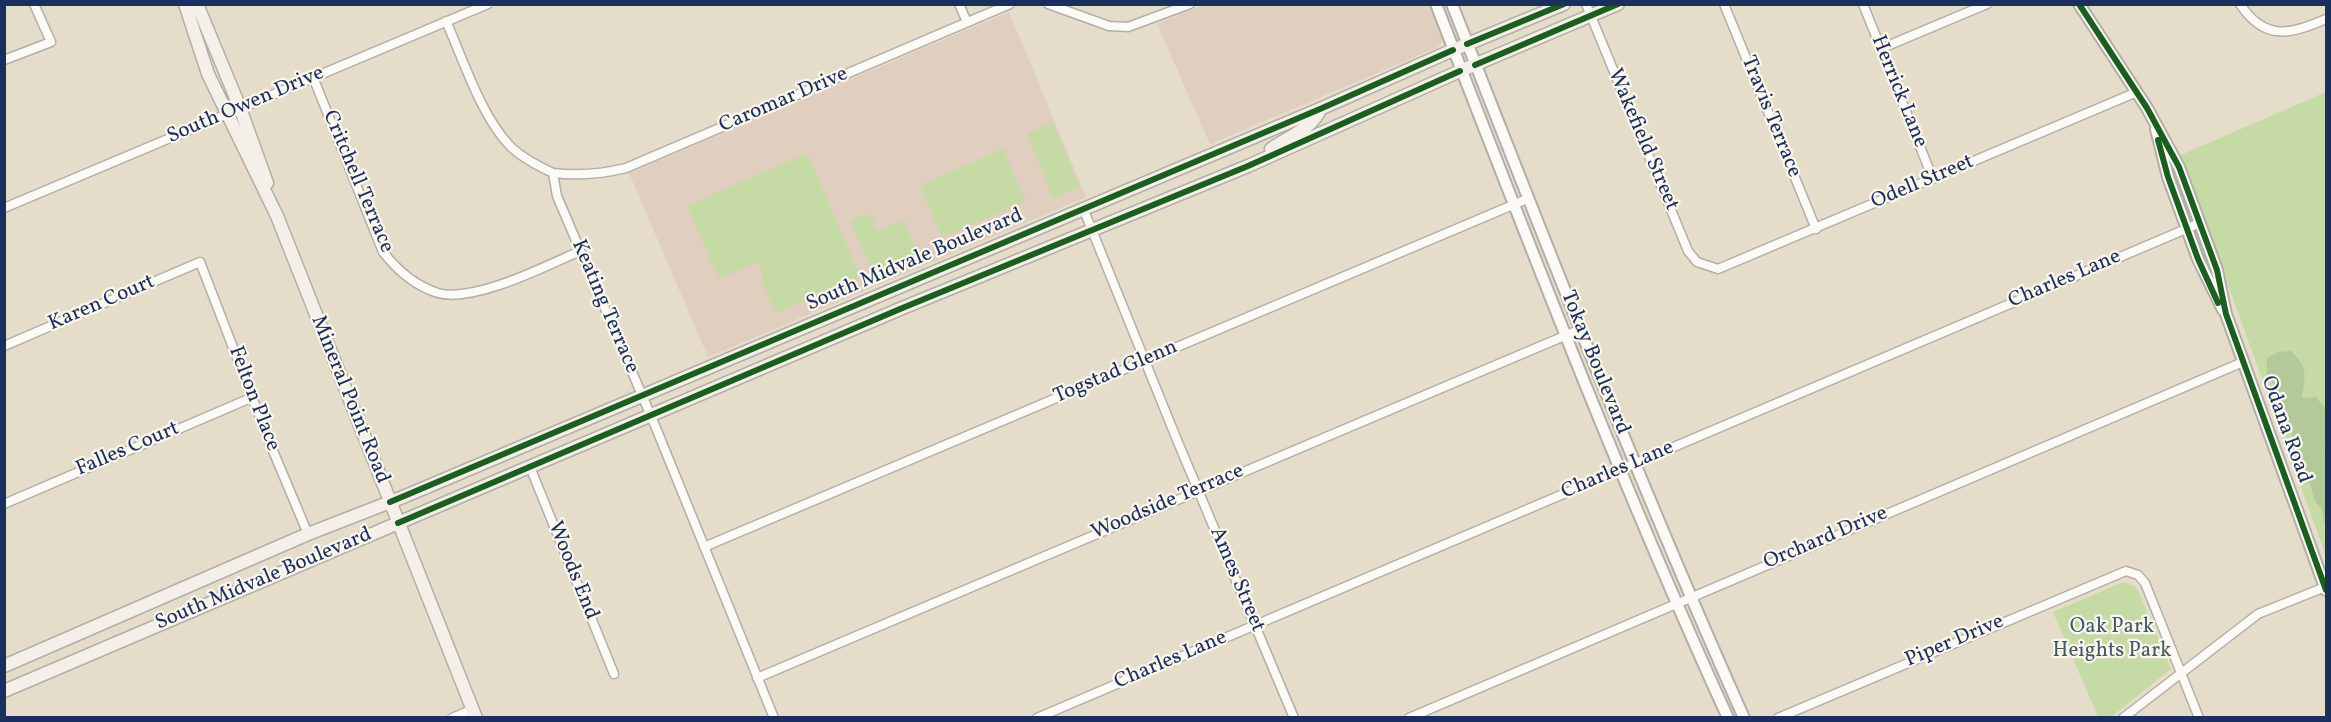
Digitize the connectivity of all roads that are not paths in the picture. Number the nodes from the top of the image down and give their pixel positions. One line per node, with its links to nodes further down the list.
1 (34, 4): 25 (street)
2 (185, 4): 32 (main road, Mineral Point Road)
3 (197, 4): 30 (main road, Mineral Point Road)
4 (488, 4): 20 (street, South Owen Drive)
5 (959, 4): 21 (street)
6 (1010, 4): 21 (street, Caromar Drive)
7 (1048, 4): 8 (street)
8 (1190, 4)
9 (1436, 4): 24 (street, Tokay Boulevard)
10 (1452, 4): 22 (street, Tokay Boulevard)
11 (1564, 4): 22 (main road, South Midvale Boulevard)
12 (1618, 4): 18 (main road, South Midvale Boulevard)
13 (1724, 4): 44 (street, Travis Terrace)
14 (1863, 4): 23 (street, Herrick Lane)
15 (1987, 4): 23 (street)
16 (2079, 4): 29 (street, Odana Road)
17 (2240, 4): 19 (street)
18 (1588, 10): 26 (main road, South Midvale Boulevard); 48 (street, Wakefield Street)
19 (2326, 19)
20 (446, 21): 28 (street, South Owen Drive); 35 (street)
21 (967, 22): 35 (street, Caromar Drive)
22 (1467, 44): 24 (main road, South Midvale Boulevard); 26 (street, Tokay Boulevard)
23 (1880, 49): 36 (street, Herrick Lane)
24 (1453, 50): 27 (street, Tokay Boulevard); 31 (main road, South Midvale Boulevard)
25 (4, 60)
26 (1475, 65): 27 (main road, South Midvale Boulevard); 37 (street, Tokay Boulevard)
27 (1461, 71): 34 (main road, South Midvale Boulevard); 38 (street, Tokay Boulevard)
28 (313, 77): 30 (street, South Owen Drive); 46 (street, Critchell Terrace)
29 (2137, 92): 33 (street, Odana Road); 36 (street, Odell Street)
30 (240, 108): 32 (street, South Owen Drive); 41 (main road, Mineral Point Road)
31 (1320, 109): 34 (main road); 40 (main road, South Midvale Boulevard)
32 (226, 114): 39 (street, South Owen Drive); 41 (main road, Mineral Point Road)
33 (2154, 123): 42 (street, Odana Road); 45 (street, Odana Road)
34 (1248, 166): 43 (main road, South Midvale Boulevard)
35 (553, 173): 46 (street, Keating Terrace)
36 (1933, 179): 44 (street, Odell Street)
37 (1527, 199): 38 (street, Togstad Glenn); 50 (street, Tokay Boulevard)
38 (1513, 204): 51 (street, Tokay Boulevard); 53 (street, Togstad Glenn)
39 (4, 208)
40 (1083, 208): 43 (street, Ames Street); 55 (main road, South Midvale Boulevard)
41 (277, 216): 62 (main road, Mineral Point Road)
42 (2200, 223): 45 (street, Charles Lane); 49 (street, Odana Road)
43 (1091, 228): 53 (street, Ames Street); 57 (main road, South Midvale Boulevard)
44 (1816, 229): 48 (street, Odell Street)
45 (2187, 229): 49 (street, Odana Road); 58 (street, Charles Lane)
46 (580, 251): 55 (street, Keating Terrace)
47 (200, 262): 52 (street, Karen Court); 56 (street, Felton Place)
48 (1707, 267)
49 (2226, 314): 54 (street, Odana Road)
50 (1581, 329): 51 (street, Woodside Terrace); 58 (street, Tokay Boulevard)
51 (1567, 335): 60 (street, Tokay Boulevard); 61 (street, Woodside Terrace)
52 (4, 346)
53 (1145, 361): 61 (street, Ames Street); 66 (street, Togstad Glenn)
54 (2243, 362): 67 (street, Odana Road); 68 (street, Orchard Drive)
55 (642, 395): 57 (street, Keating Terrace); 62 (main road, South Midvale Boulevard)
56 (253, 397): 63 (street, Falles Court); 65 (street, Felton Place)
57 (650, 415): 59 (main road, South Midvale Boulevard); 66 (street, Keating Terrace)
58 (1635, 463): 60 (street, Charles Lane); 68 (street, Tokay Boulevard)
59 (530, 467): 64 (main road, South Midvale Boulevard); 73 (street, Woods End)
60 (1622, 470): 69 (street, Tokay Boulevard); 70 (street, Charles Lane)
61 (1198, 490): 70 (street, Ames Street); 74 (street, Woodside Terrace)
62 (390, 502): 64 (main road, Mineral Point Road); 65 (main road, South Midvale Boulevard)
63 (4, 504)
64 (398, 523): 75 (main road, South Midvale Boulevard); 76 (main road, Mineral Point Road)
65 (308, 534): 71 (main road, South Midvale Boulevard)
66 (704, 547): 74 (street, Keating Terrace)
67 (2326, 589): 72 (street)
68 (1690, 597): 69 (street, Orchard Drive); 83 (street, Tokay Boulevard)
69 (1676, 604): 81 (street, Orchard Drive); 82 (street, Tokay Boulevard)
70 (1255, 625): 79 (street, Charles Lane); 80 (street, Ames Street)
71 (4, 666)
72 (2182, 671): 84 (street, Piper Drive); 85 (street); 86 (street)
73 (614, 674)
74 (757, 678): 78 (street, Keating Terrace)
75 (4, 691)
76 (474, 713): 77 (street)
77 (452, 717)
78 (774, 717)
79 (1037, 717)
80 (1294, 717)
81 (1409, 717)
82 (1728, 717)
83 (1744, 717)
84 (1778, 717)
85 (2123, 717)
86 (2199, 717)

